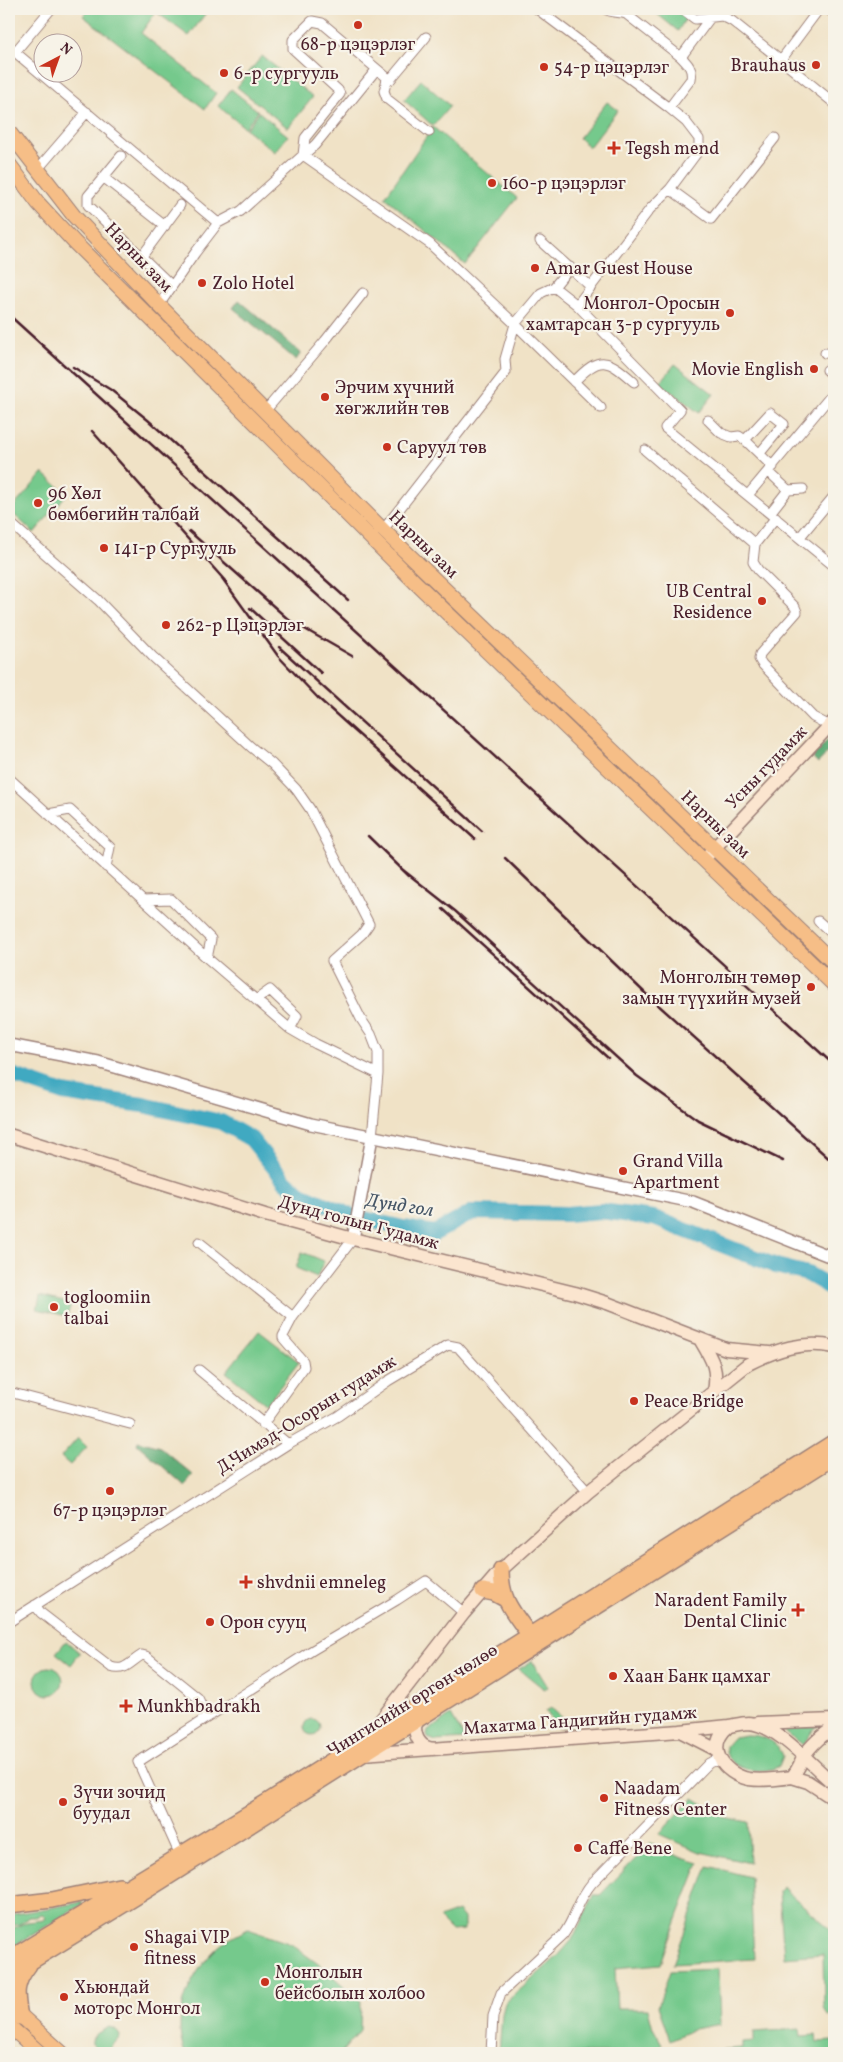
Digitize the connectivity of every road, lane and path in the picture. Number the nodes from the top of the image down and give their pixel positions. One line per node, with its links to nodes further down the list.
1 (51, 9): 11 (street)
2 (537, 9): 17 (street)
3 (605, 9): 7 (street)
4 (682, 9): 9 (street)
5 (819, 9): 13 (street)
6 (831, 9): 8 (main road)
7 (619, 10): 12 (street)
8 (834, 11)
9 (710, 18): 12 (street); 13 (street)
10 (426, 37): 15 (street)
11 (12, 50): 18 (street)
12 (681, 57): 17 (street)
13 (781, 60): 16 (street)
14 (376, 70): 15 (street); 22 (street); 22 (street)
15 (387, 79): 20 (street)
16 (834, 103)
17 (669, 108): 27 (street)
18 (87, 112): 25 (street); 29 (street)
19 (9, 132): 25 (main road, Нарны зам)
20 (429, 132)
21 (775, 138): 27 (street)
22 (303, 155): 29 (street); 41 (street)
23 (121, 156): 26 (street)
24 (9, 164): 40 (main road, Нарны зам)
25 (37, 170): 38 (main road, Нарны зам)
26 (103, 177): 30 (street); 32 (street)
27 (670, 189): 36 (street)
28 (180, 205): 30 (street)
29 (218, 223): 34 (street)
30 (165, 226): 32 (street)
31 (540, 241): 33 (street)
32 (142, 256): 34 (street)
33 (570, 267): 35 (street); 36 (street)
34 (172, 286): 38 (street)
35 (554, 287): 39 (street); 41 (street)
36 (591, 287): 39 (street)
37 (363, 293): 47 (street)
38 (159, 305): 42 (main road, Нарны зам)
39 (577, 305): 55 (street)
40 (157, 324): 42 (main road); 63 (main road, Нарны зам)
41 (514, 324): 43 (street); 59 (street)
42 (189, 334): 47 (main road, Нарны зам)
43 (574, 382): 44 (street); 46 (street)
44 (634, 382)
45 (834, 392): 52 (street)
46 (601, 408)
47 (266, 410): 59 (main road, Нарны зам)
48 (708, 420): 49 (street)
49 (745, 440): 51 (street); 51 (street)
50 (645, 450): 61 (street)
51 (760, 454): 52 (street)
52 (771, 470): 54 (street); 55 (street)
53 (803, 489): 54 (street)
54 (788, 490): 57 (street)
55 (748, 496): 57 (street)
56 (834, 496): 60 (street)
57 (773, 515): 60 (street); 61 (street)
58 (9, 522): 80 (street)
59 (383, 530): 64 (main road, Нарны зам)
60 (800, 537): 62 (street)
61 (755, 544): 65 (street)
62 (834, 566)
63 (438, 604): 64 (main road); 69 (main road, Нарны зам)
64 (470, 614): 68 (main road, Нарны зам)
65 (832, 723): 68 (main road, Усны гудамж)
66 (9, 778): 67 (street)
67 (48, 814): 70 (street); 70 (street)
68 (714, 848): 69 (main road, Усны гудамж); 75 (main road, Нарны зам)
69 (704, 859): 76 (main road, Нарны зам)
70 (106, 866): 71 (street)
71 (143, 900): 74 (street); 74 (street)
72 (818, 921): 73 (street)
73 (834, 935)
74 (207, 958): 77 (street)
75 (834, 963)
76 (834, 985)
77 (256, 1000): 78 (street); 78 (street)
78 (290, 1029): 80 (street)
79 (9, 1045): 82 (street)
80 (378, 1074): 82 (street)
81 (9, 1135): 83 (main road, Дунд голын Гудамж)
82 (372, 1138): 83 (street); 85 (street)
83 (353, 1239): 86 (street); 87 (main road, Дунд голын Гудамж)
84 (200, 1242): 86 (street)
85 (834, 1258)
86 (293, 1317): 94 (street)
87 (701, 1341): 89 (main road, Дунд голын Гудамж); 92 (main road)
88 (834, 1347): 89 (main road)
89 (769, 1353): 92 (main road)
90 (199, 1370): 94 (street)
91 (9, 1392): 93 (street)
92 (714, 1392): 98 (main road)
93 (130, 1424)
94 (263, 1424): 96 (street)
95 (834, 1442): 105 (highway, Чингисийн өргөн чөлөө)
96 (288, 1444): 98 (street, Д.Чимэд-Осорын гудамж); 102 (street, Д.Чимэд-Осорын гудамж)
97 (834, 1457): 107 (highway, Чингисийн өргөн чөлөө)
98 (588, 1492): 99 (main road)
99 (501, 1570): 100 (main road); 101 (highway)
100 (483, 1591): 101 (highway); 103 (main road)
101 (504, 1599): 105 (highway)
102 (35, 1605): 104 (street, Д.Чимэд-Осорын гудамж); 106 (street)
103 (464, 1613): 106 (street); 113 (main road)
104 (9, 1622)
105 (530, 1634): 113 (highway, Чингисийн өргөн чөлөө)
106 (207, 1717): 122 (street)
107 (420, 1717): 114 (main road); 116 (highway, Чингисийн өргөн чөлөө)
108 (834, 1720): 109 (main road)
109 (750, 1723): 110 (main road); 117 (main road)
110 (729, 1726): 112 (main road, Махатма Гандигийн гудамж); 115 (main road)
111 (834, 1728): 117 (main road)
112 (680, 1731): 114 (main road, Махатма Гандигийн гудамж); 115 (main road)
113 (370, 1734): 122 (highway, Чингисийн өргөн чөлөө)
114 (434, 1749): 116 (main road, Махатма Гандигийн гудамж)
115 (717, 1750): 118 (main road)
116 (361, 1754): 126 (highway, Чингисийн өргөн чөлөө)
117 (803, 1757): 119 (main road); 120 (main road)
118 (722, 1762): 119 (main road); 132 (street)
119 (792, 1777): 121 (main road)
120 (834, 1784)
121 (834, 1799)
122 (180, 1855): 123 (highway, Чингисийн өргөн чөлөө)
123 (139, 1880): 124 (highway); 125 (highway, Чингисийн өргөн чөлөө)
124 (9, 1905)
125 (9, 1959)
126 (32, 1960): 127 (highway, Чингисийн өргөн чөлөө); 129 (highway)
127 (9, 1975)
128 (9, 2005): 129 (main road)
129 (14, 2021): 130 (main road); 131 (main road)
130 (40, 2053)
131 (62, 2053)
132 (491, 2053)

